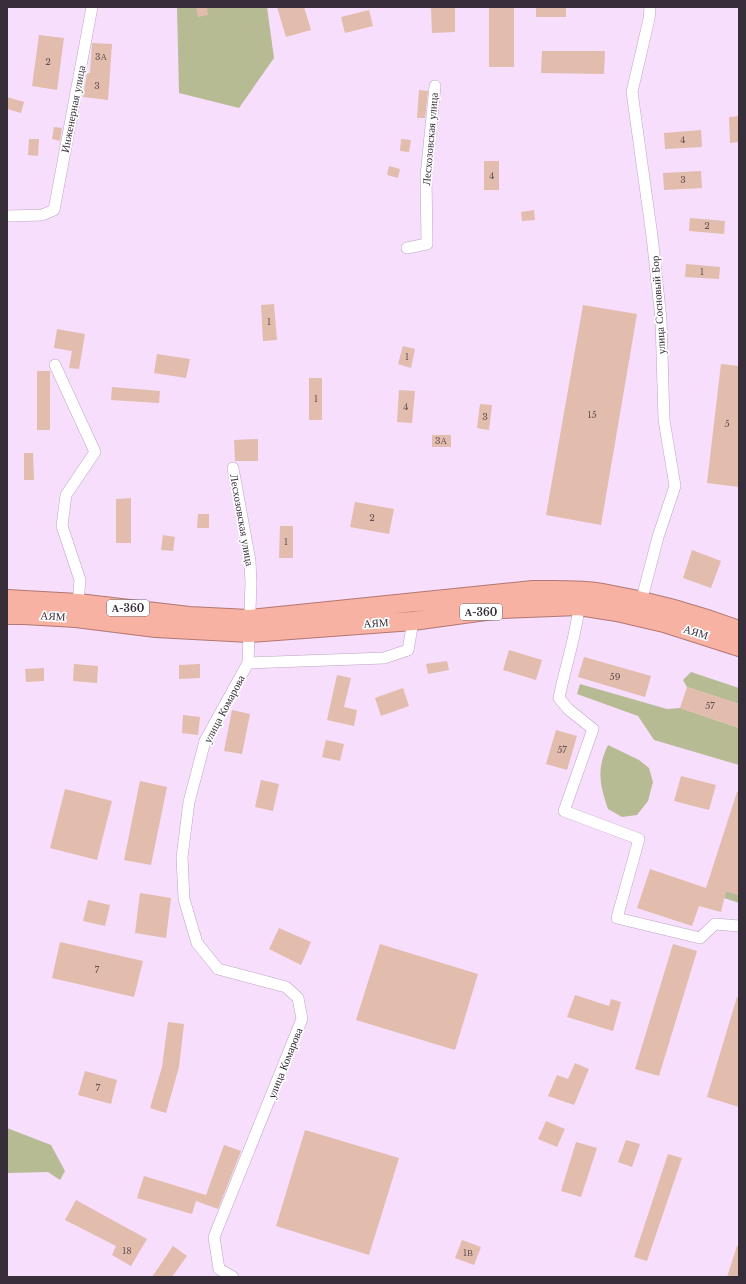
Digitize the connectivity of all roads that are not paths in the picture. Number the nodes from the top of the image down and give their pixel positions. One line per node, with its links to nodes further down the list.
1 (92, 7): 4 (street, Инженерная улица)
2 (650, 7): 10 (street, улица Сосновый Бор)
3 (435, 86): 5 (street, Лесхозовская улица)
4 (7, 216)
5 (408, 248)
6 (55, 365): 9 (street)
7 (233, 468): 14 (street, Лесхозовская улица)
8 (7, 599): 9 (highway, АЯМ / А-360)
9 (78, 602): 14 (highway, АЯМ / А-360)
10 (641, 602): 14 (highway, АЯМ / А-360); 15 (highway, АЯМ / А-360)
11 (579, 606): 13 (highway, АЯМ / А-360); 16 (highway, АЯМ / А-360); 18 (street)
12 (7, 615): 14 (highway, АЯМ / А-360)
13 (413, 620): 14 (highway, АЯМ / А-360); 17 (street)
14 (249, 626): 17 (street, Лесхозовская улица)
15 (739, 630)
16 (739, 647)
17 (248, 663): 19 (street, улица Комарова)
18 (739, 926)
19 (233, 1277)

